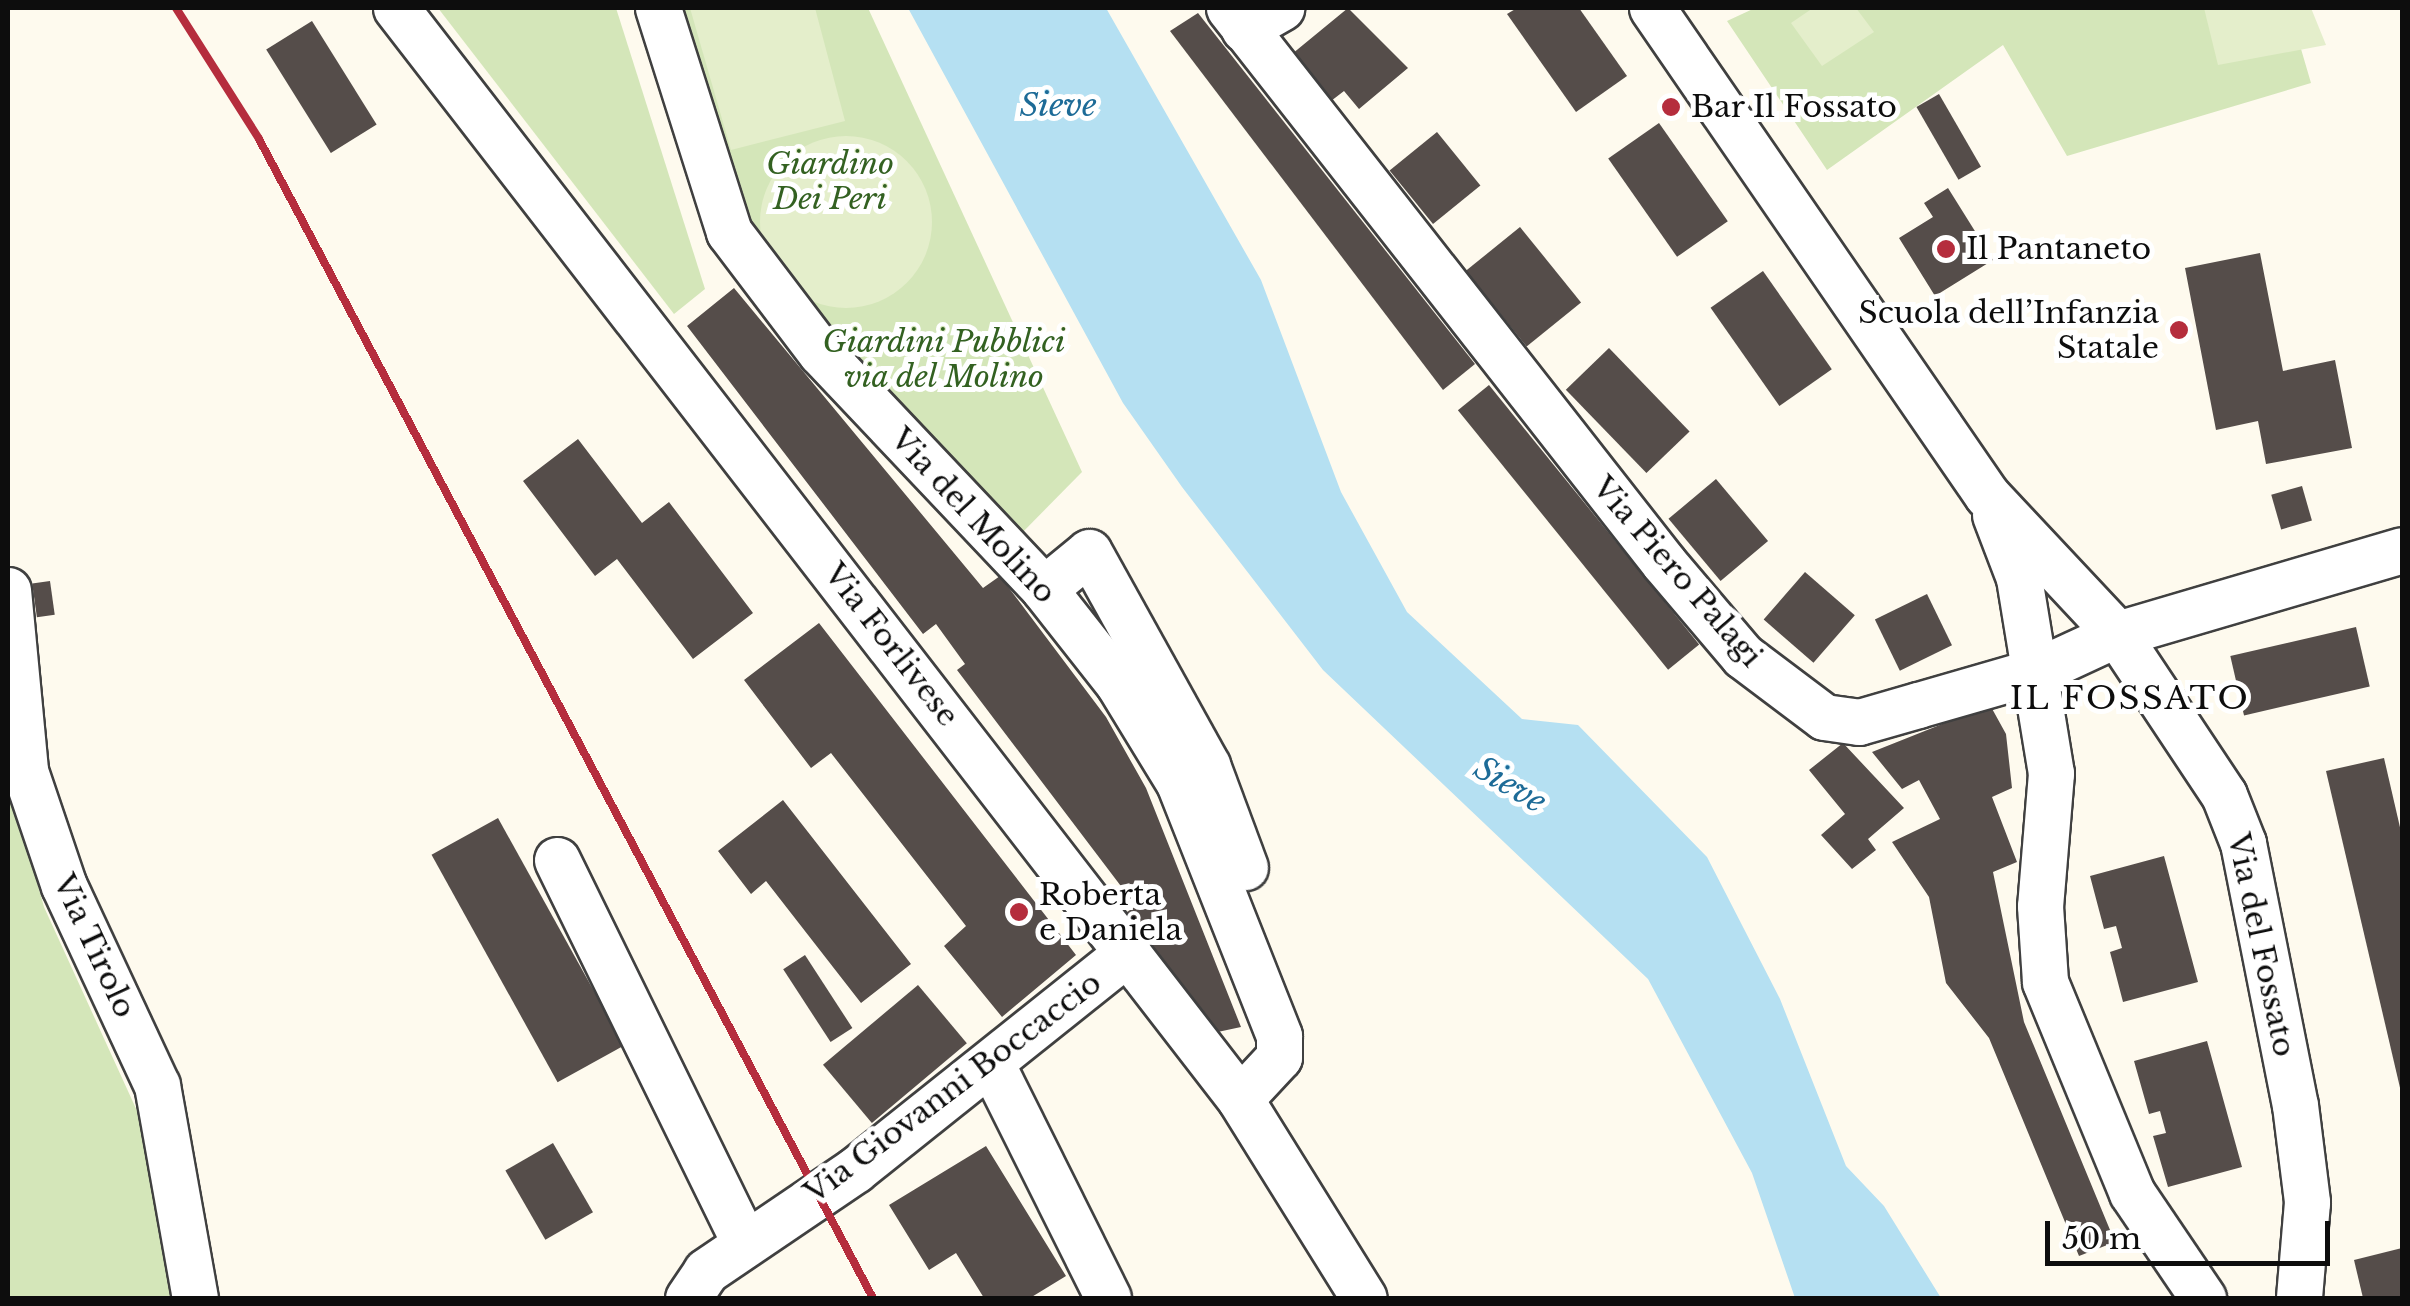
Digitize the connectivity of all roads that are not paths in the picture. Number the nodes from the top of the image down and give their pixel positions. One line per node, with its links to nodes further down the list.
1 (396, 8): 11 (street, Via Forlivese)
2 (658, 8): 13 (street, Via del Molino)
3 (1652, 8): 5 (street)
4 (1251, 15): 9 (street, Via Piero Palagi)
5 (1987, 494): 8 (street, Via del Fossato); 9 (street)
6 (2402, 550): 8 (street, Via Piero Palagi)
7 (8, 590): 16 (street, Via Tirolo)
8 (2117, 634): 9 (street, Via Piero Palagi); 15 (street, Via del Fossato)
9 (2038, 670): 20 (street)
10 (557, 860): 14 (street)
11 (1128, 952): 12 (street, Via Giovanni Boccaccio); 13 (street, Via Forlivese)
12 (992, 1065): 14 (street, Via Giovanni Boccaccio); 18 (street)
13 (1240, 1099): 19 (street, Via Forlivese)
14 (744, 1242): 17 (street, Via Giovanni Boccaccio)
15 (2289, 1293)
16 (195, 1298)
17 (688, 1298)
18 (1108, 1298)
19 (1364, 1298)
20 (2203, 1298)

